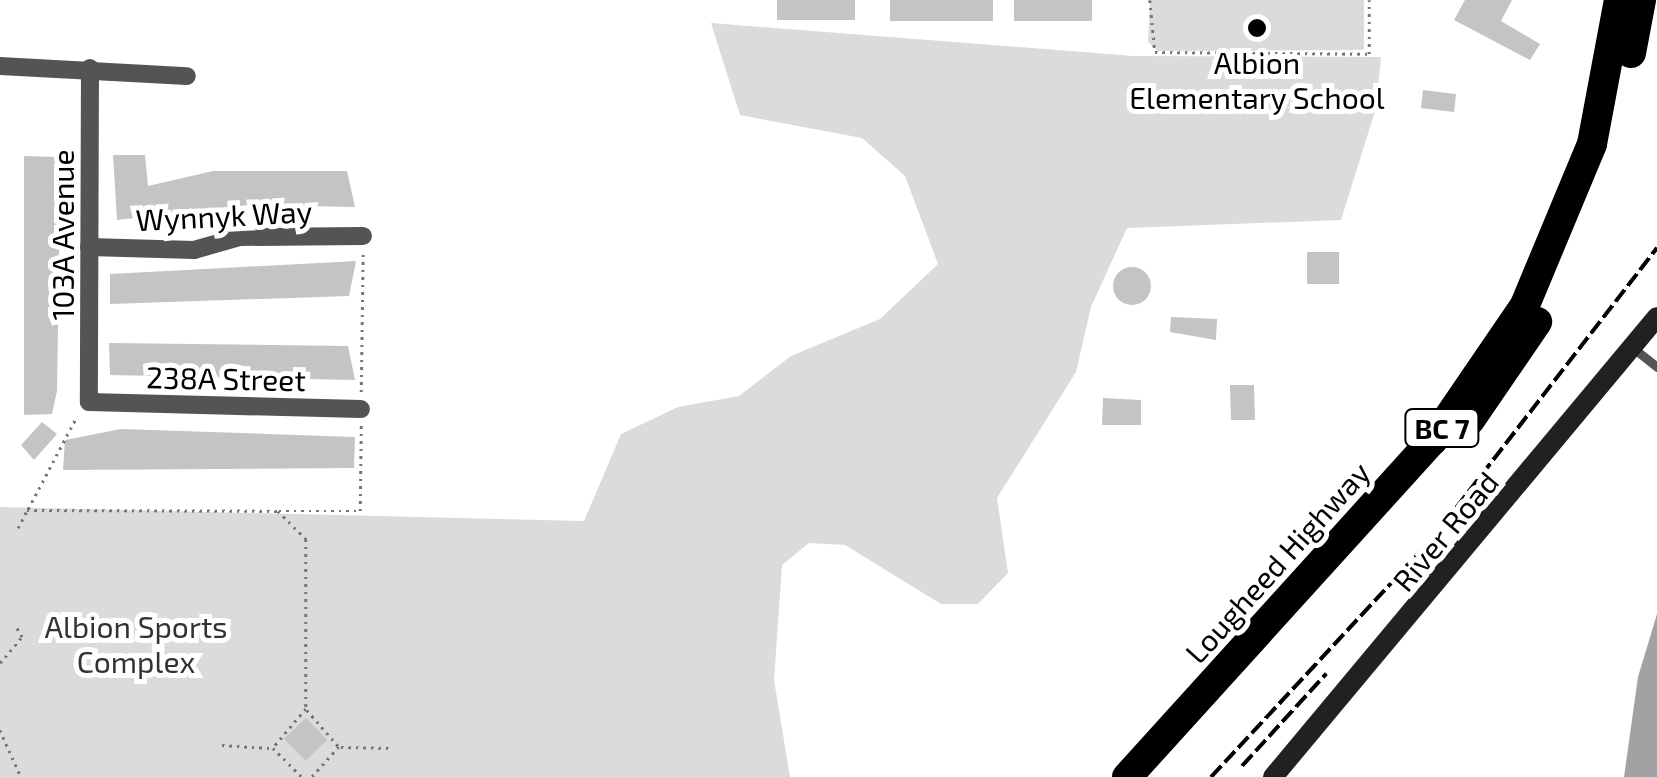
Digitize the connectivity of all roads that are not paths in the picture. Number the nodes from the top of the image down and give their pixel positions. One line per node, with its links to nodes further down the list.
1 (1619, 0): 13 (highway, Lougheed Highway / BC 7)
2 (1641, 0): 14 (highway, Lougheed Highway / BC 7)
3 (0, 66): 4 (street)
4 (90, 68): 5 (street); 7 (street, 103A Avenue)
5 (187, 76)
6 (363, 236): 7 (street, Wynnyk Way)
7 (89, 247): 11 (street, 103A Avenue)
8 (1657, 318): 9 (street, River Road)
9 (1633, 348): 10 (lane); 15 (street, River Road)
10 (1657, 366)
11 (83, 409): 12 (street, 238A Street)
12 (361, 409)
13 (1127, 777)
14 (1153, 777)
15 (1273, 777)

